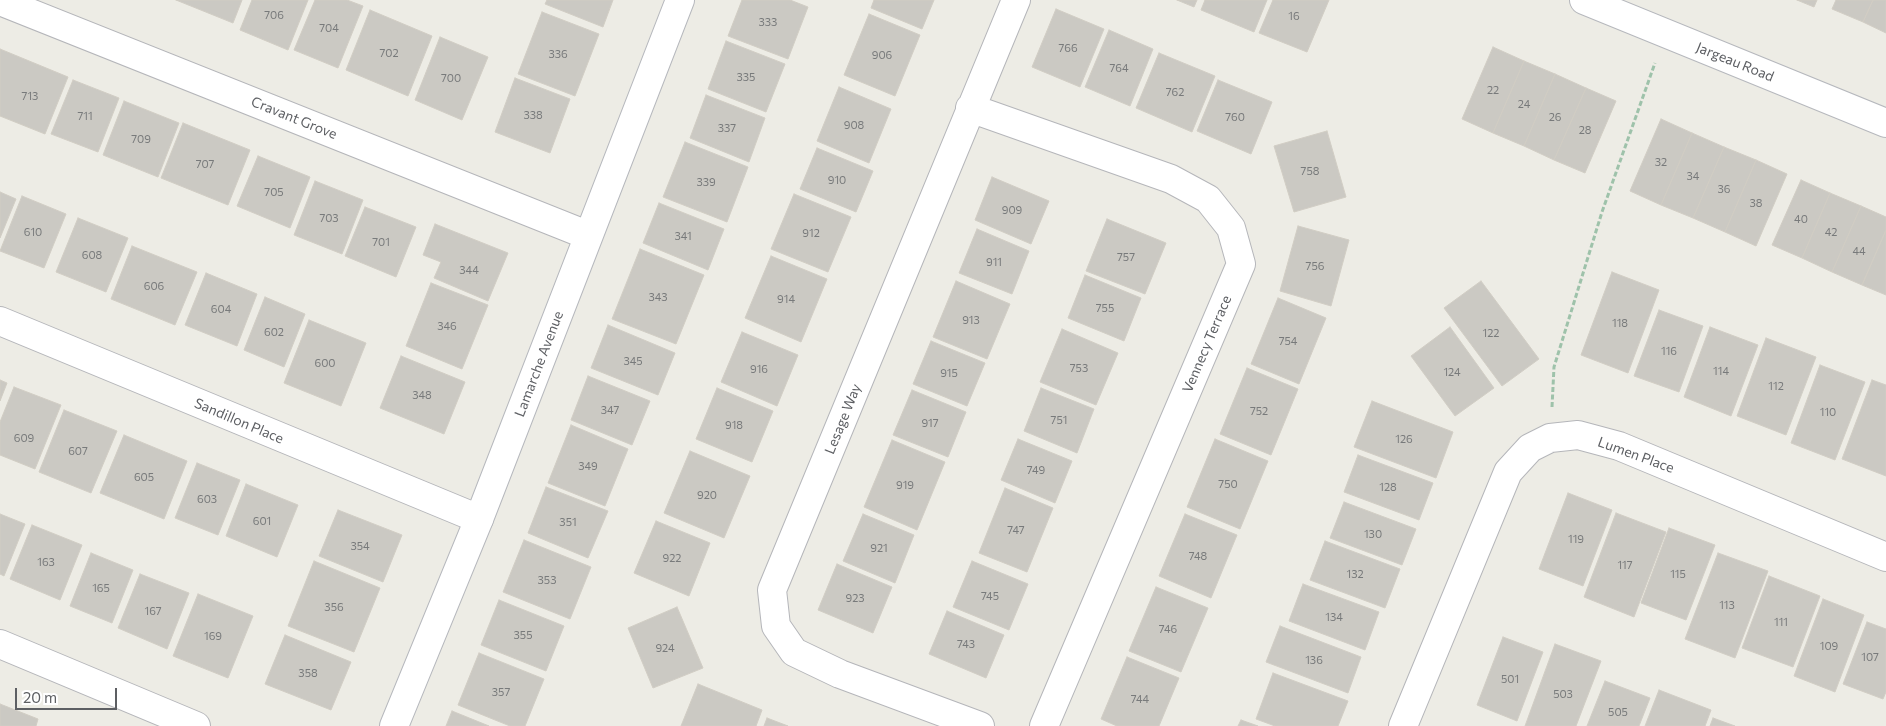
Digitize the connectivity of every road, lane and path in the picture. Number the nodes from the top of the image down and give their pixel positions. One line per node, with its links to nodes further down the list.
1 (680, 0): 8 (street, Lamarche Avenue)
2 (1016, 0): 6 (street, Lesage Way)
3 (1584, 0): 5 (street, Jargeau Road)
4 (0, 1): 8 (street, Cravant Grove)
5 (1668, 35): 7 (street, Jargeau Road); 10 (path)
6 (970, 108): 16 (street, Lesage Way); 17 (street, Vennecy Terrace)
7 (1886, 124)
8 (587, 235): 11 (street, Lamarche Avenue)
9 (0, 322): 11 (street, Sandillon Place)
10 (1550, 438): 12 (street, Lumen Place); 18 (street, Lumen Place)
11 (478, 519): 15 (street, Lamarche Avenue)
12 (1886, 557)
13 (0, 644): 14 (street)
14 (196, 726)
15 (394, 726)
16 (980, 726)
17 (1044, 726)
18 (1403, 726)

